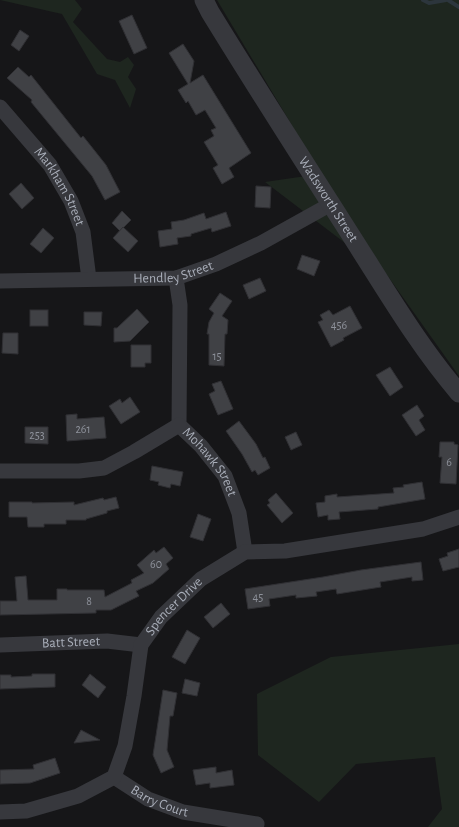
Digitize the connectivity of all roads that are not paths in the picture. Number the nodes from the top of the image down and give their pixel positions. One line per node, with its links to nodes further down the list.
1 (204, 0): 3 (street, Wadsworth Street)
2 (0, 107): 5 (street, Markham Street)
3 (331, 204): 4 (street, Hendley Street); 7 (street, Wadsworth Street)
4 (176, 278): 5 (street, Hendley Street); 8 (street, Mohawk Street)
5 (89, 279): 6 (street, Hendley Street)
6 (0, 281)
7 (459, 393)
8 (179, 425): 9 (street); 11 (street, Mohawk Street)
9 (0, 472)
10 (459, 517): 11 (street)
11 (245, 552): 13 (street, Spencer Drive)
12 (0, 645): 13 (street, Batt Street)
13 (141, 645): 14 (street, Spencer Drive)
14 (114, 778): 15 (street); 16 (street, Barry Court)
15 (0, 812)
16 (256, 824)

